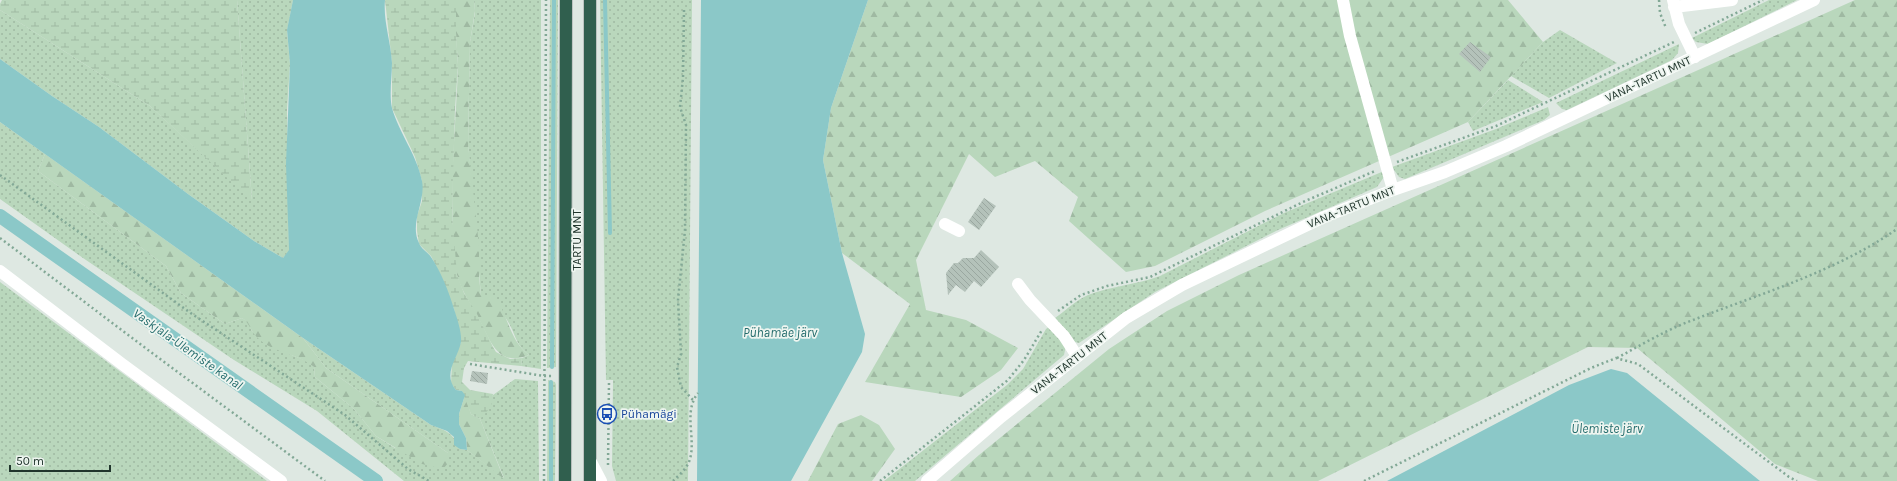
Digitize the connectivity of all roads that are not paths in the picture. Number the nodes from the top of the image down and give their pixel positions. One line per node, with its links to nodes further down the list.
1 (566, 0): 16 (highway, TARTU MNT)
2 (590, 0): 14 (highway, TARTU MNT)
3 (1343, 0): 8 (street)
4 (1732, 0): 6 (street)
5 (1814, 0): 7 (street, VANA-TARTU MNT)
6 (1673, 3): 7 (street)
7 (1695, 58): 8 (street, VANA-TARTU MNT)
8 (1392, 190): 13 (street, VANA-TARTU MNT)
9 (945, 224): 10 (street)
10 (959, 231)
11 (0, 271): 15 (street)
12 (1018, 284): 13 (street)
13 (1077, 356): 19 (street, VANA-TARTU MNT)
14 (590, 460): 17 (highway, TARTU MNT); 18 (street)
15 (281, 481)
16 (565, 481)
17 (590, 481)
18 (601, 481)
19 (927, 481)

